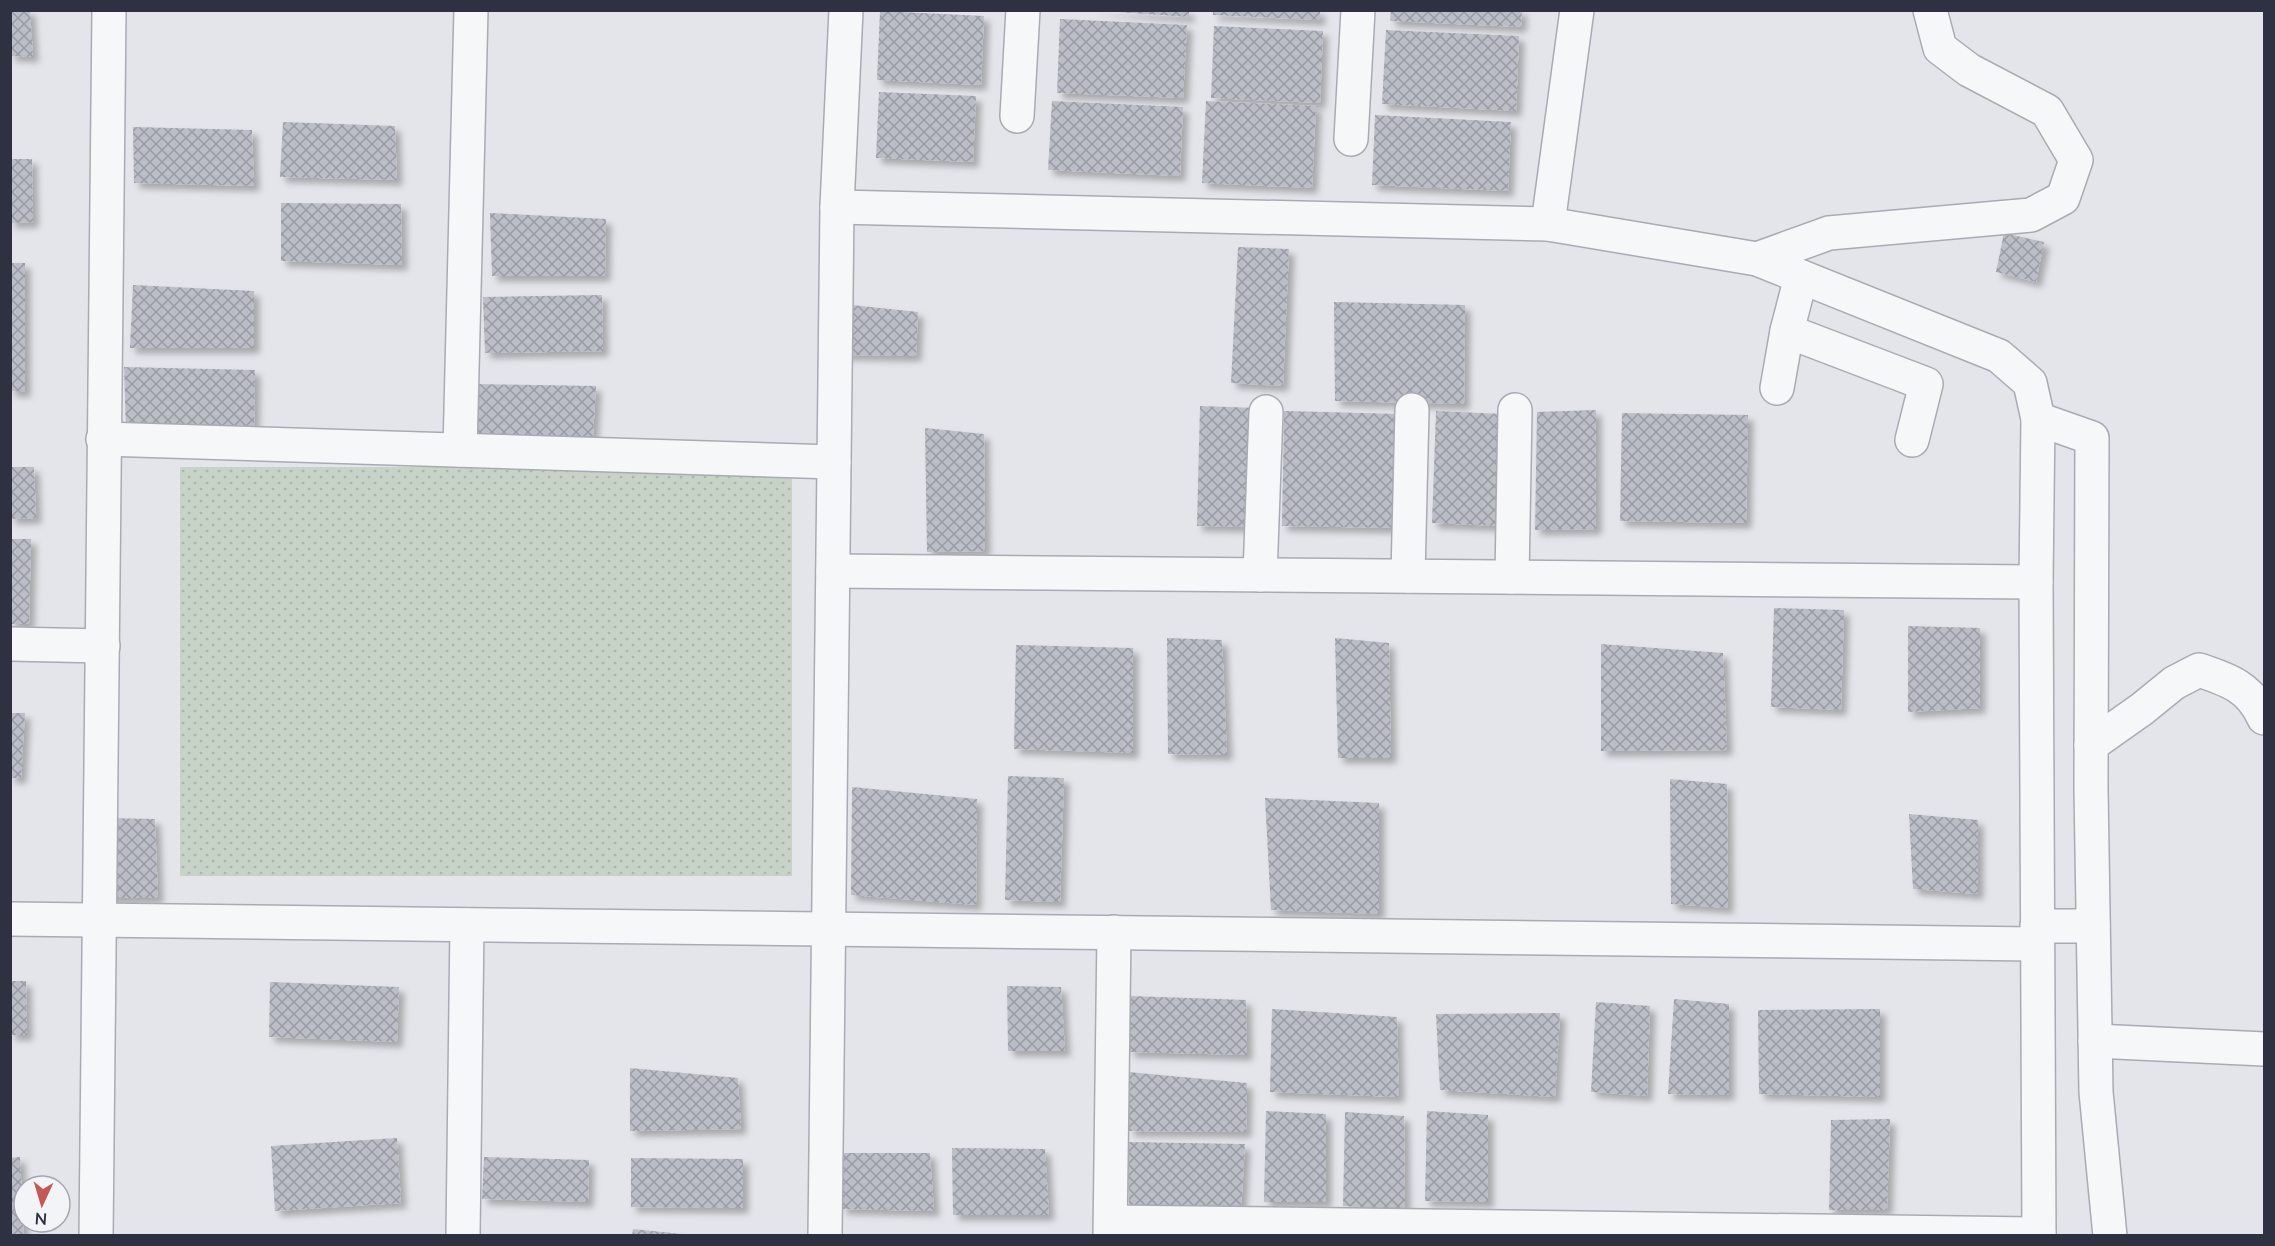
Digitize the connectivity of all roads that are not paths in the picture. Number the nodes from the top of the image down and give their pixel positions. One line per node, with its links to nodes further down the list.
1 (109, 10): 20 (street)
2 (471, 10): 22 (street)
3 (846, 10): 10 (street)
4 (1023, 10): 8 (street)
5 (1358, 10): 9 (street)
6 (1576, 10): 11 (street)
7 (1930, 10): 12 (street)
8 (1017, 116)
9 (1351, 139)
10 (837, 207): 11 (street); 23 (street)
11 (1548, 224): 12 (street)
12 (1758, 259): 13 (street)
13 (1801, 277): 14 (street); 19 (street)
14 (1787, 331): 15 (street); 21 (street)
15 (1777, 388)
16 (1412, 410): 26 (street)
17 (1515, 410): 27 (street)
18 (1266, 412): 25 (street)
19 (2038, 419): 28 (street); 32 (street)
20 (103, 439): 22 (street); 30 (street)
21 (1912, 440)
22 (460, 450): 23 (street)
23 (834, 462): 24 (street)
24 (833, 571): 25 (street); 37 (street)
25 (1260, 575): 26 (street)
26 (1408, 576): 27 (street)
27 (1512, 577): 28 (street)
28 (2036, 582): 39 (street)
29 (10, 644): 30 (street)
30 (103, 646): 34 (street)
31 (2265, 718): 32 (street)
32 (2091, 745): 36 (street)
33 (10, 919): 34 (street)
34 (100, 920): 35 (street); 45 (street)
35 (467, 925): 37 (street); 46 (street)
36 (2093, 926): 39 (street); 40 (street)
37 (828, 929): 38 (street); 47 (street)
38 (1114, 932): 39 (street); 42 (street)
39 (2037, 935): 44 (street)
40 (2095, 1041): 41 (street); 48 (street)
41 (2265, 1049)
42 (1110, 1229): 43 (street)
43 (1747, 1233): 44 (street)
44 (2038, 1235)
45 (96, 1236)
46 (463, 1236)
47 (825, 1236)
48 (2110, 1236)

